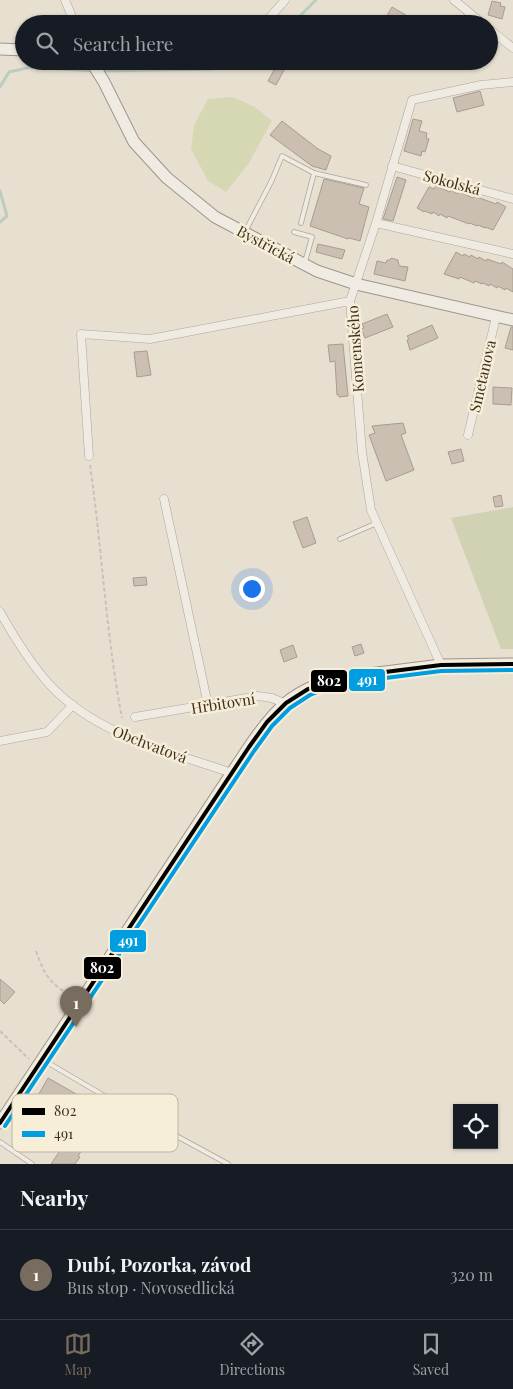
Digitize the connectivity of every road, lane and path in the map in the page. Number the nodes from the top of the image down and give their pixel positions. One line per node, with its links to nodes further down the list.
1 (65, 0): 4 (street)
2 (285, 0): 5 (street)
3 (454, 0): 6 (street)
4 (71, 15)
5 (272, 15)
6 (472, 15)
7 (498, 36): 8 (street)
8 (513, 48)
9 (0, 49): 10 (street)
10 (15, 50)
11 (97, 70): 19 (street, Bystřická)
12 (513, 82): 13 (street, Komenského)
13 (392, 166): 16 (street, Sokolská); 18 (street, Komenského)
14 (314, 173): 15 (lane); 17 (lane); 19 (lane)
15 (366, 184)
16 (513, 199)
17 (301, 223)
18 (376, 223): 21 (street); 23 (street, Komenského)
19 (244, 232): 22 (street, Bystřická)
20 (294, 232): 22 (lane)
21 (513, 254)
22 (305, 265): 23 (street, Bystřická)
23 (356, 284): 24 (street, Komenského); 25 (street, Bystřická)
24 (350, 301): 28 (street); 30 (street, Komenského)
25 (496, 317): 26 (street, Bystřická); 27 (street, Smetanova)
26 (513, 320)
27 (468, 435)
28 (89, 456): 38 (path)
29 (164, 498): 37 (street)
30 (377, 523): 31 (lane); 34 (street, Komenského)
31 (340, 539)
32 (0, 612): 36 (street, Obchvatová)
33 (513, 664): 34 (street)
34 (441, 665): 35 (street)
35 (284, 703): 37 (street, Hřbitovní); 40 (street)
36 (73, 705): 39 (street); 40 (street, Obchvatová)
37 (208, 705): 38 (street, Hřbitovní)
38 (135, 717)
39 (0, 741)
40 (232, 773): 42 (street)
41 (36, 951): 42 (path)
42 (80, 1002): 44 (street)
43 (0, 1031): 44 (path)
44 (39, 1064): 45 (street); 46 (lane)
45 (19, 1094)
46 (98, 1094)
47 (12, 1105): 48 (street)
48 (0, 1123)
49 (178, 1137): 54 (lane)
50 (0, 1142): 51 (lane)
51 (12, 1150)
52 (15, 1152): 53 (lane)
53 (32, 1164)
54 (228, 1164)

